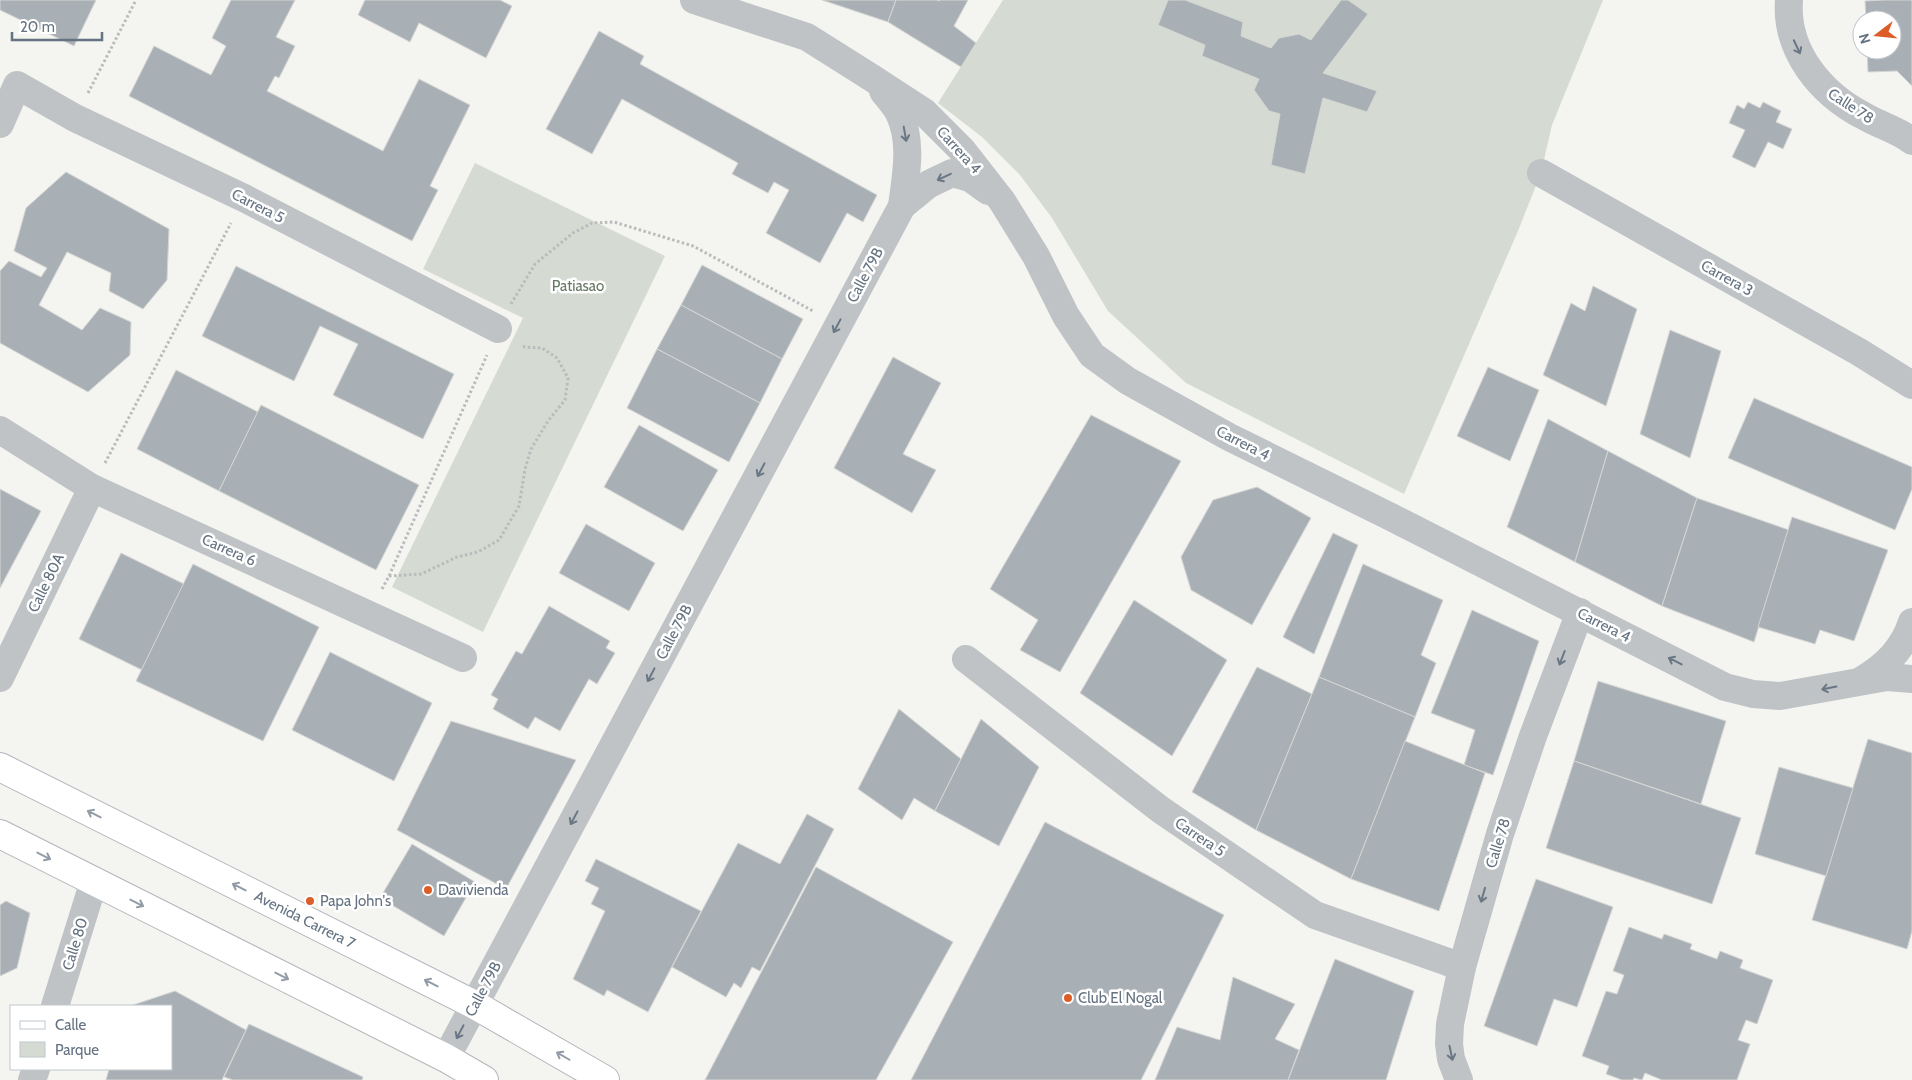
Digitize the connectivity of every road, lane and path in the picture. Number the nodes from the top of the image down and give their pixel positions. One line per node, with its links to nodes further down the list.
1 (136, 0): 5 (path)
2 (694, 0): 4 (street, Carrera 4)
3 (1789, 0): 7 (street, Calle 78, one-way to 7)
4 (872, 78): 10 (street, Carrera 4); 11 (street, Calle 79B, one-way to 11)
5 (74, 118): 6 (street, Carrera 5); 9 (street, Carrera 5)
6 (0, 124)
7 (1912, 141)
8 (1541, 173): 15 (street, Carrera 3)
9 (244, 198): 14 (street, Carrera 5); 17 (path)
10 (1002, 201): 11 (street, Calle 79B, one-way to 11); 19 (street, Carrera 4)
11 (902, 206): 32 (street, Calle 79B, one-way to 32)
12 (516, 294): 13 (path)
13 (816, 312)
14 (498, 329): 18 (path); 18 (path)
15 (1912, 385)
16 (0, 430): 17 (street, Carrera 6)
17 (92, 488): 20 (street, Carrera 6); 24 (street, Calle 80A)
18 (389, 576): 20 (path)
19 (1580, 612): 26 (street, Carrera 4, one-way to 19); 30 (street, Calle 78, one-way to 30)
20 (368, 613): 22 (street, Carrera 6)
21 (1910, 639): 26 (street)
22 (463, 658)
23 (966, 659): 30 (street, Carrera 5)
24 (0, 678)
25 (1912, 679): 26 (street, Carrera 4)
26 (1859, 682)
27 (0, 766): 32 (main road, Avenida Carrera 7, one-way to 27)
28 (0, 834): 29 (main road, one-way to 29)
29 (94, 881): 31 (street, Calle 80); 33 (main road, one-way to 33)
30 (1462, 967): 36 (street, Calle 78, one-way to 36)
31 (55, 1005)
32 (474, 1005): 33 (street, Calle 79B, one-way to 33); 35 (main road, Avenida Carrera 7, one-way to 32)
33 (446, 1058): 34 (main road)
34 (484, 1080)
35 (605, 1080)
36 (1459, 1080)

